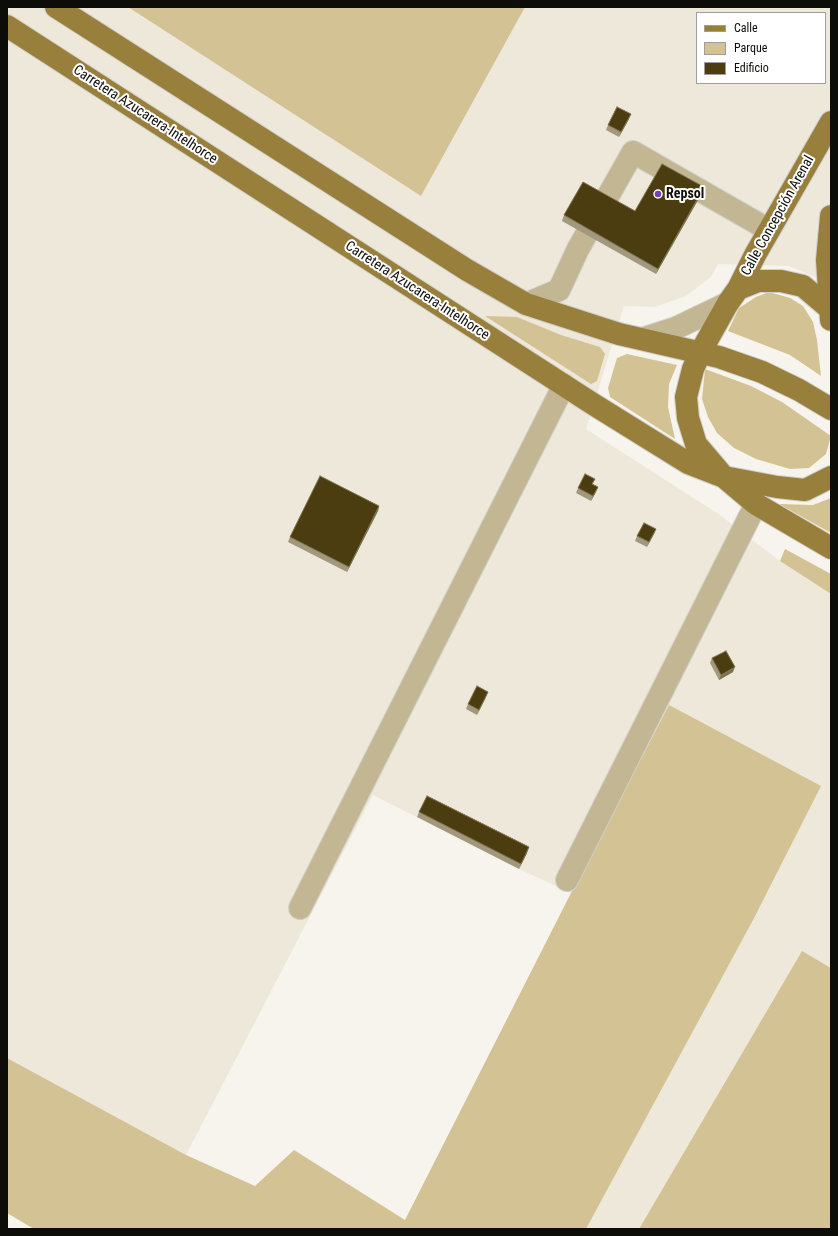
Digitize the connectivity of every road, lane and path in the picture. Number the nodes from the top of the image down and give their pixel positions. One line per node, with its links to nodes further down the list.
1 (56, 7): 7 (main road)
2 (7, 26): 11 (main road, Carretera Azucarera-Intelhorce)
3 (831, 122): 5 (main road, Calle Concepción Arenal)
4 (831, 216): 8 (main road)
5 (769, 230): 6 (main road, Calle Concepción Arenal); 7 (street)
6 (733, 296): 8 (main road); 9 (street); 10 (main road, Calle Concepción Arenal)
7 (526, 304): 9 (main road)
8 (831, 317)
9 (642, 339): 10 (main road)
10 (700, 353): 12 (main road); 13 (main road, Calle Concepción Arenal)
11 (564, 385): 13 (main road, Carretera Azucarera-Intelhorce); 18 (street)
12 (831, 409)
13 (724, 477): 14 (main road); 15 (main road, Carretera Azucarera-Intelhorce)
14 (831, 477)
15 (756, 504): 16 (main road, Carretera Azucarera-Intelhorce); 17 (street)
16 (831, 548)
17 (567, 880)
18 (300, 908)

